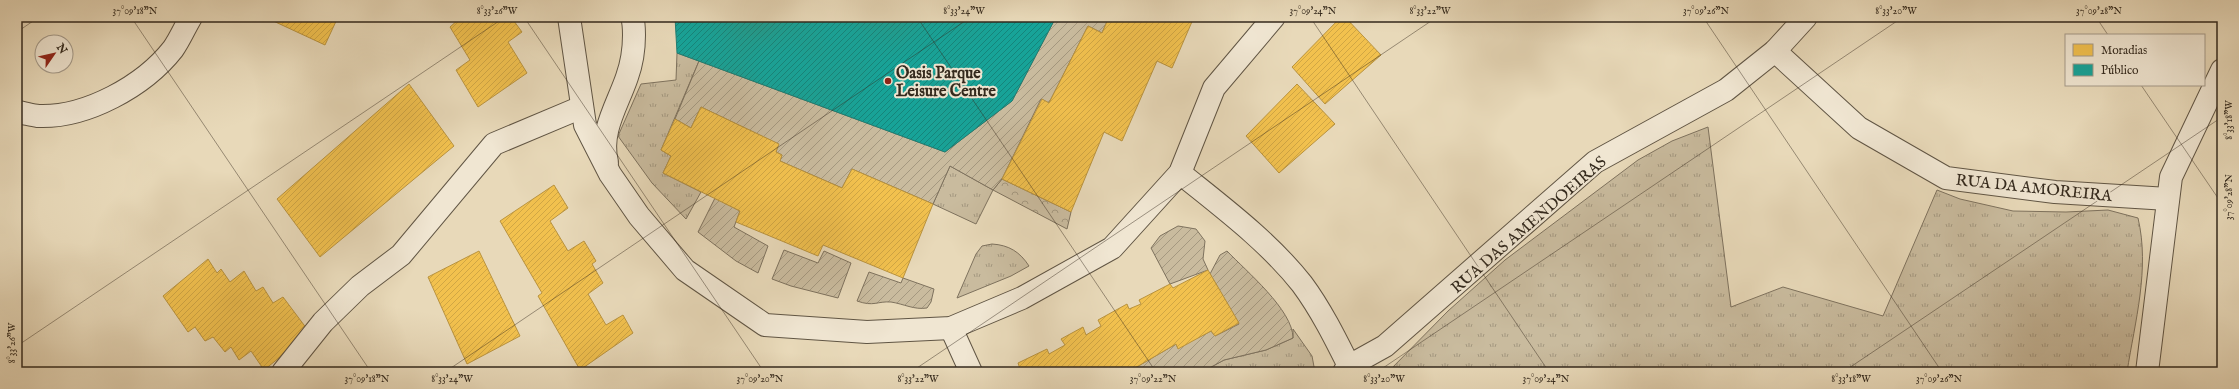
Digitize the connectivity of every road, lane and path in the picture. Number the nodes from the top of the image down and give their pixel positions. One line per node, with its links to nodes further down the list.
1 (191, 17): 9 (street)
2 (569, 17): 8 (street)
3 (632, 17): 11 (street)
4 (1274, 17): 10 (street)
5 (1806, 17): 6 (street, RUA DAS AMENDOEIRAS)
6 (1775, 51): 12 (street, RUA DA AMOREIRA); 14 (street, RUA DAS AMENDOEIRAS)
7 (2222, 70): 12 (street)
8 (582, 107): 11 (street); 15 (street)
9 (17, 112)
10 (1180, 173): 13 (street); 14 (street)
11 (610, 174): 13 (street)
12 (2168, 199): 17 (street)
13 (950, 328): 16 (street)
14 (1348, 370)
15 (284, 372)
16 (971, 372)
17 (2147, 372)

